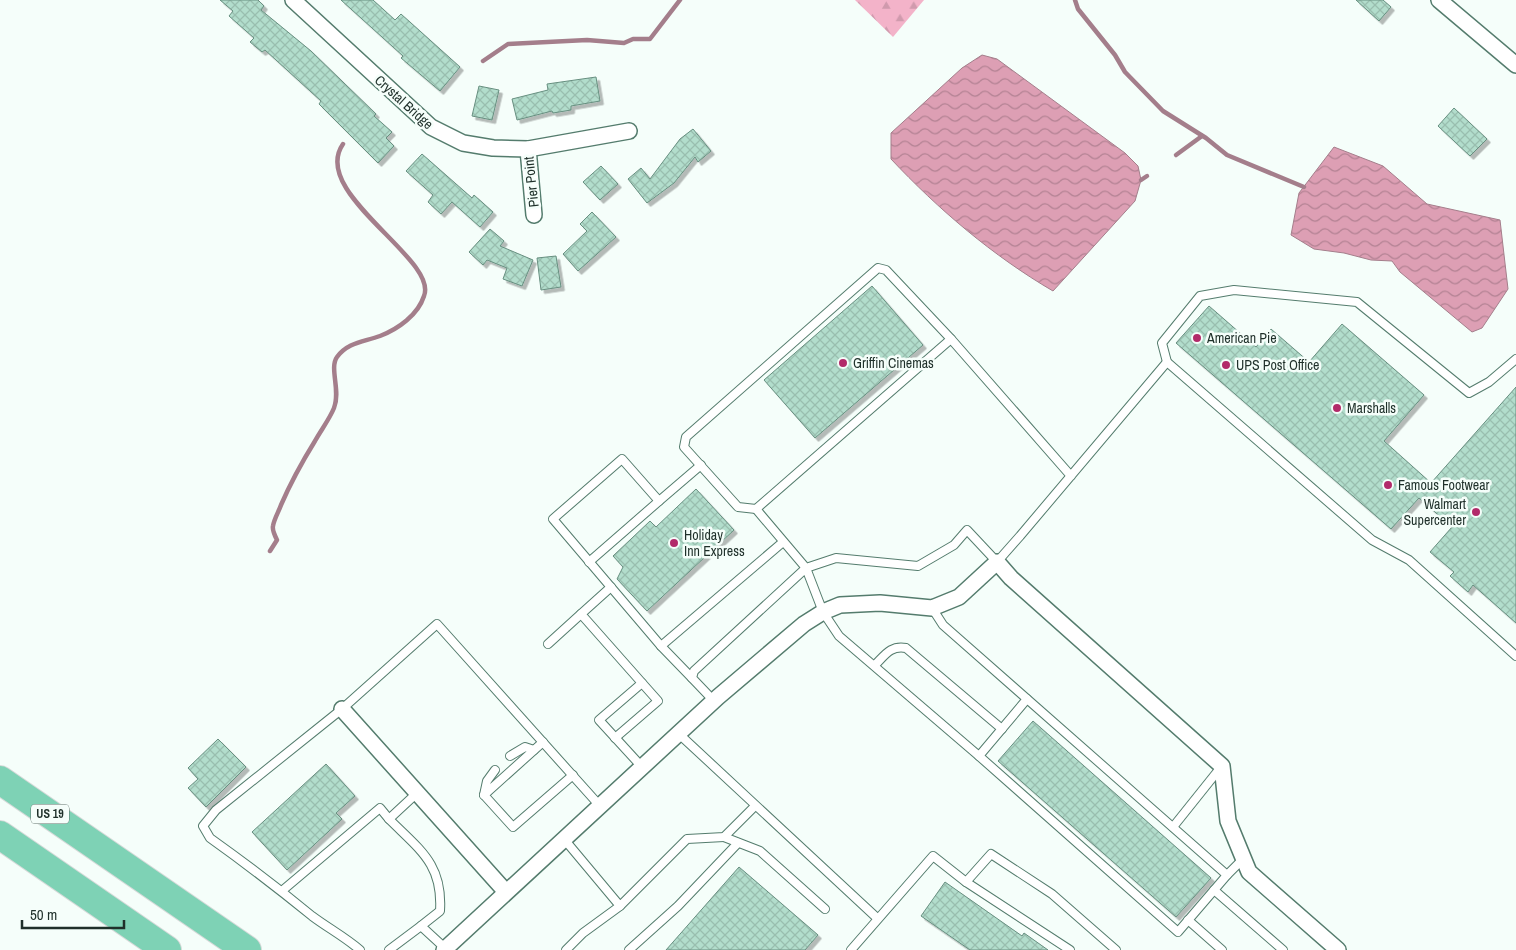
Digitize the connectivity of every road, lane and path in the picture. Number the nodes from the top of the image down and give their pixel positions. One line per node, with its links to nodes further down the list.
1 (293, 0): 5 (street, Crystal Bridge)
2 (1439, 0): 3 (street)
3 (1516, 65)
4 (629, 131): 5 (street, Crystal Bridge)
5 (528, 149): 6 (street, Pier Point)
6 (534, 215)
7 (951, 339): 10 (lane); 11 (lane); 13 (lane)
8 (1516, 359): 9 (lane)
9 (1167, 362): 11 (lane); 24 (lane)
10 (701, 465): 12 (lane); 13 (lane)
11 (1071, 476): 16 (lane)
12 (659, 501): 15 (lane); 15 (lane)
13 (756, 509): 14 (lane)
14 (783, 542): 17 (lane); 23 (lane)
15 (589, 562): 18 (lane)
16 (997, 562): 17 (lane); 19 (street); 38 (street)
17 (806, 568): 20 (lane); 26 (lane)
18 (611, 587): 21 (lane); 23 (lane)
19 (932, 608): 20 (street); 28 (lane)
20 (823, 612): 25 (lane); 29 (street)
21 (581, 614): 22 (lane); 27 (lane)
22 (548, 644)
23 (661, 646): 26 (lane)
24 (1516, 656)
25 (875, 665): 31 (lane); 37 (lane)
26 (692, 678): 29 (lane)
27 (642, 682): 33 (lane); 33 (lane)
28 (1027, 700): 31 (lane); 48 (lane)
29 (714, 701): 32 (street)
30 (342, 709): 34 (lane); 43 (street); 56 (lane)
31 (1002, 729): 37 (lane)
32 (679, 734): 39 (street); 46 (lane)
33 (615, 738): 39 (lane)
34 (543, 742): 35 (lane); 41 (lane)
35 (534, 750): 36 (lane); 44 (lane)
36 (510, 756)
37 (979, 756): 62 (lane)
38 (1222, 766): 48 (lane); 53 (street)
39 (642, 767): 45 (street)
40 (495, 770): 44 (lane)
41 (573, 775): 44 (lane); 45 (lane)
42 (1, 781): 65 (highway, US 19)
43 (417, 793): 47 (lane); 58 (street)
44 (484, 795)
45 (600, 806): 51 (street)
46 (755, 806): 50 (lane); 61 (lane)
47 (389, 819): 56 (lane); 63 (lane)
48 (1172, 827): 54 (lane)
49 (0, 835): 64 (highway)
50 (724, 837): 52 (lane); 59 (lane)
51 (564, 839): 58 (street); 59 (lane)
52 (738, 842): 60 (lane); 70 (lane)
53 (1244, 858): 54 (lane); 76 (street)
54 (1227, 875): 57 (lane)
55 (966, 882): 61 (lane); 72 (lane); 73 (lane)
56 (283, 890): 66 (lane)
57 (1214, 890): 62 (lane); 75 (lane)
58 (506, 892): 68 (street)
59 (620, 906): 69 (lane)
60 (825, 909)
61 (877, 918): 71 (lane)
62 (1188, 920): 74 (lane)
63 (421, 926): 67 (lane); 68 (lane)
64 (167, 950)
65 (246, 950)
66 (360, 950)
67 (389, 950)
68 (446, 950)
69 (566, 950)
70 (629, 950)
71 (850, 950)
72 (1070, 950)
73 (1116, 950)
74 (1222, 950)
75 (1283, 950)
76 (1338, 950)

